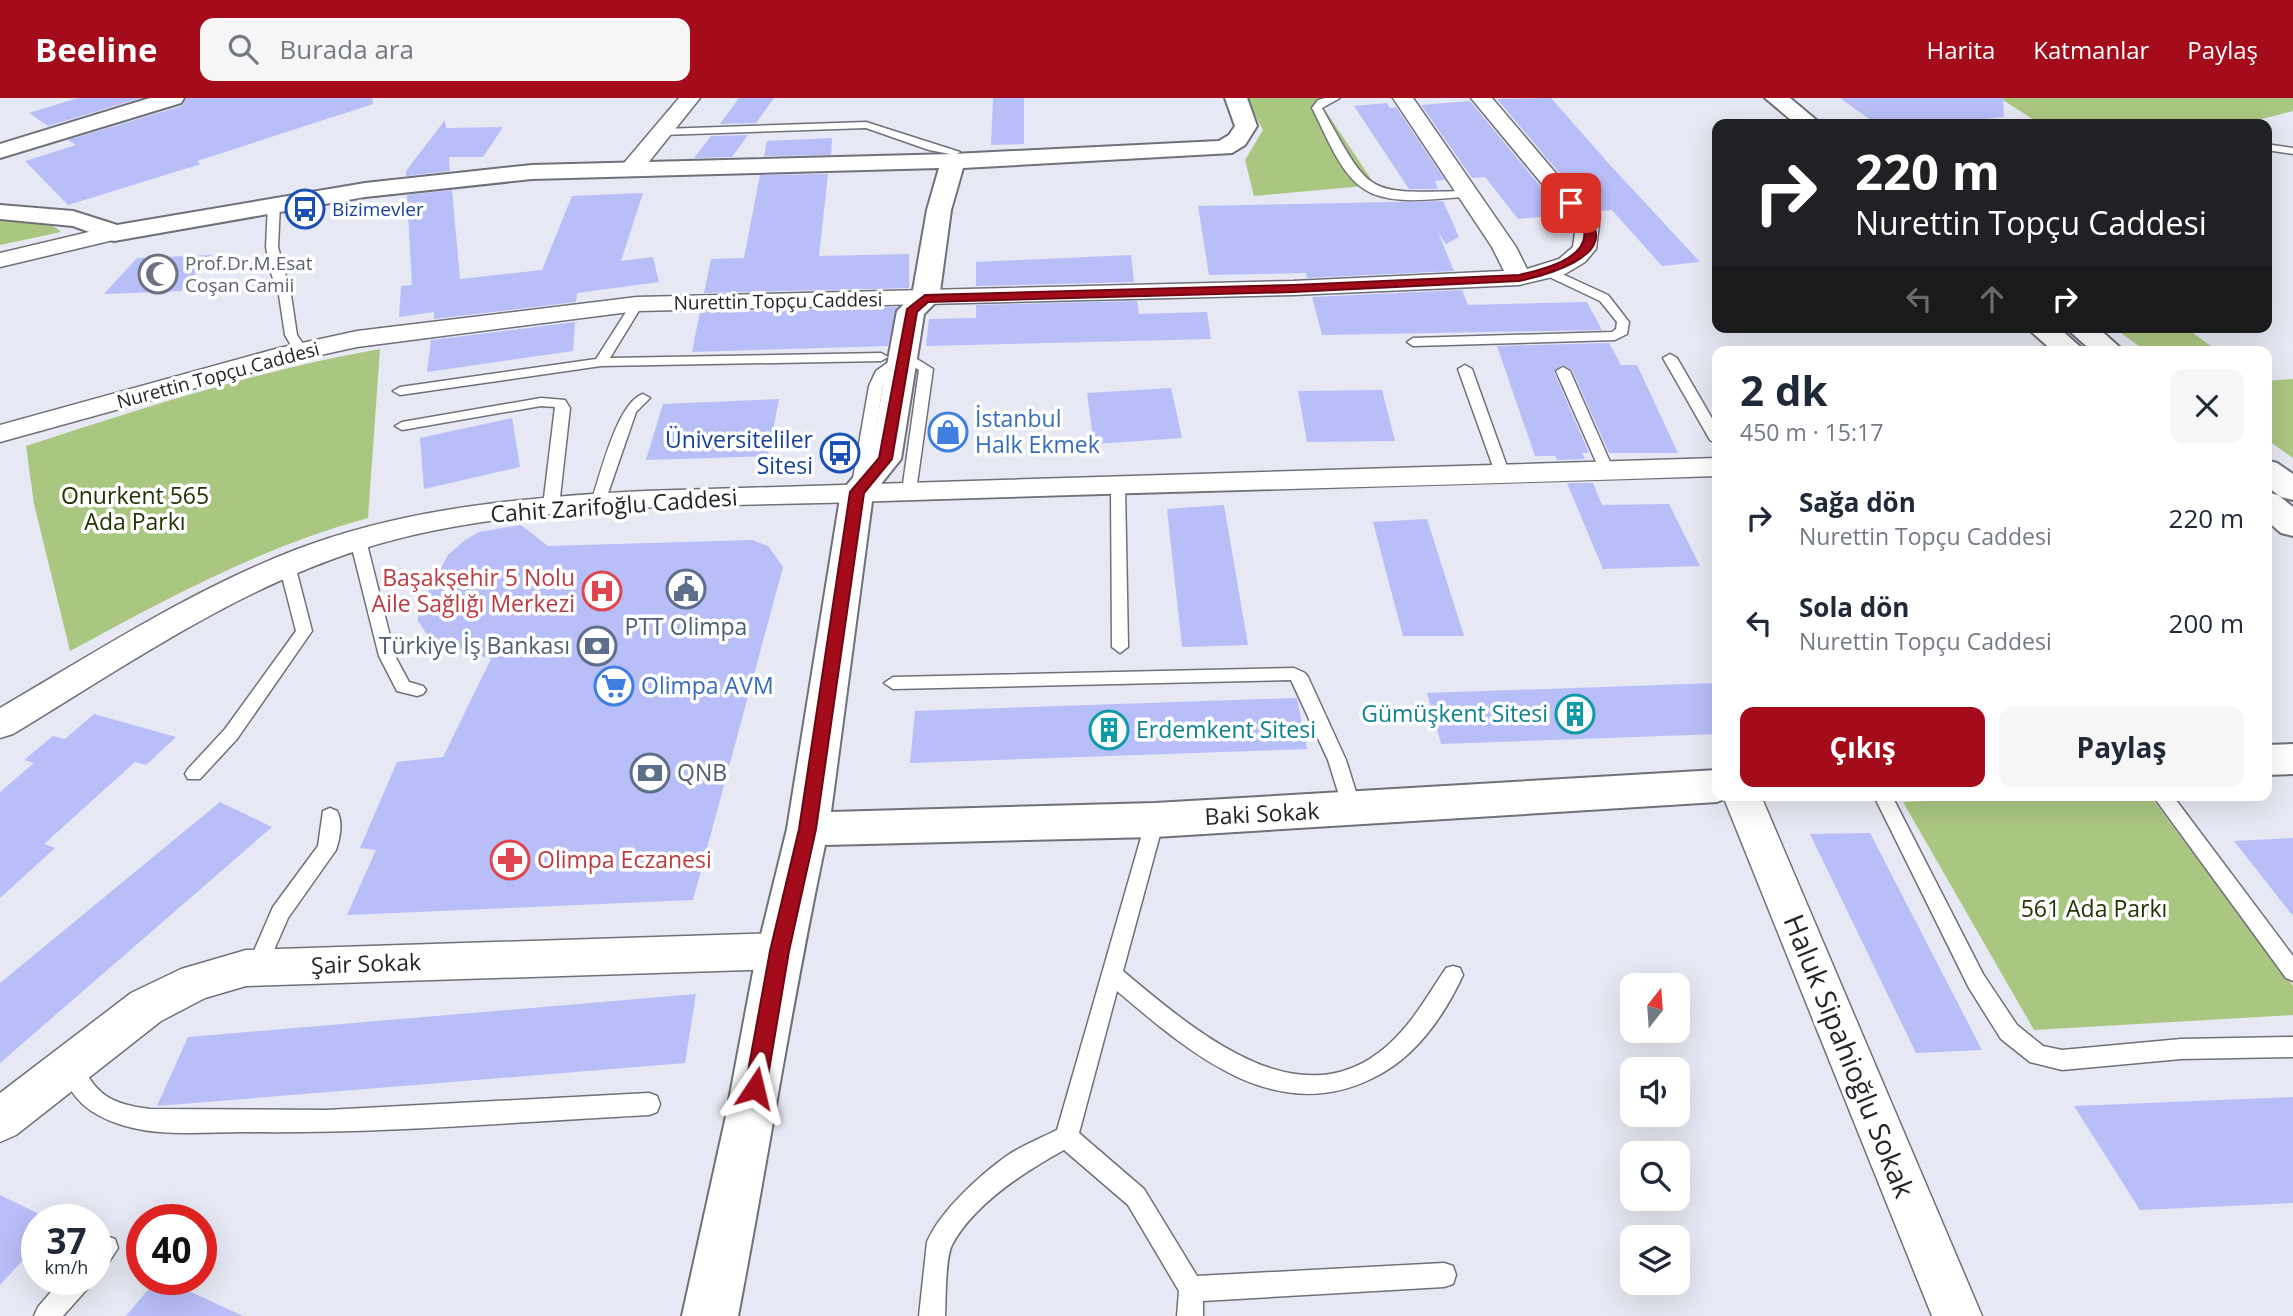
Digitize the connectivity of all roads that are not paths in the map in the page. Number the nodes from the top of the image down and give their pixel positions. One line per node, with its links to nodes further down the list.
1 (173, 98): 12 (street)
2 (690, 98): 10 (street)
3 (1236, 98): 14 (street)
4 (1335, 98): 16 (lane)
5 (1403, 98): 16 (street)
6 (1481, 98): 21 (street, Nurettin Topçu Caddesi)
7 (1766, 101): 8 (street); 9 (street)
8 (1779, 119)
9 (1800, 119)
10 (662, 132): 14 (lane); 15 (street)
11 (2272, 148): 13 (lane)
12 (0, 151)
13 (2293, 151)
14 (954, 157): 15 (street); 23 (street)
15 (632, 168): 17 (street)
16 (1466, 194): 22 (street)
17 (274, 204): 19 (street); 30 (lane)
18 (0, 212): 19 (street)
19 (114, 233): 20 (street)
20 (0, 260)
21 (1549, 272): 22 (street, Nurettin Topçu Caddesi); 27 (lane)
22 (1519, 278): 23 (street, Nurettin Topçu Caddesi)
23 (925, 299): 24 (street, Nurettin Topçu Caddesi); 31 (street)
24 (637, 304): 30 (street, Nurettin Topçu Caddesi); 33 (lane)
25 (2048, 333): 28 (street)
26 (2087, 333): 29 (street)
27 (1413, 342)
28 (2064, 346)
29 (2103, 346)
30 (301, 351): 40 (street, Nurettin Topçu Caddesi)
31 (892, 356): 33 (lane); 47 (lane); 48 (street)
32 (1670, 358): 39 (lane)
33 (601, 362): 36 (lane)
34 (1465, 369): 44 (lane)
35 (1563, 371): 42 (lane)
36 (400, 391)
37 (643, 398): 49 (lane)
38 (402, 426): 50 (lane)
39 (1712, 431)
40 (0, 434)
41 (1712, 467): 42 (street, Cahit Zarifoğlu Caddesi)
42 (1607, 471): 44 (street, Cahit Zarifoğlu Caddesi)
43 (2272, 474): 46 (street)
44 (1503, 475): 45 (street, Cahit Zarifoğlu Caddesi)
45 (1118, 486): 47 (street, Cahit Zarifoğlu Caddesi); 55 (lane)
46 (2293, 490)
47 (909, 491): 48 (street, Cahit Zarifoğlu Caddesi)
48 (857, 492): 49 (street, Cahit Zarifoğlu Caddesi); 69 (street)
49 (598, 502): 50 (street, Cahit Zarifoğlu Caddesi)
50 (551, 506): 53 (street, Cahit Zarifoğlu Caddesi)
51 (2272, 507): 52 (street)
52 (2293, 525)
53 (358, 540): 54 (street, Cahit Zarifoğlu Caddesi); 57 (lane)
54 (287, 565): 58 (street, Cahit Zarifoğlu Caddesi); 61 (lane)
55 (1121, 647)
56 (893, 683): 66 (lane)
57 (416, 690)
58 (0, 725)
59 (2293, 759): 60 (street)
60 (2272, 761)
61 (194, 774)
62 (1712, 786): 66 (street, Baki Sokak)
63 (1744, 801): 87 (street, Haluk Sipahioğlu Sokak)
64 (1886, 801): 75 (lane)
65 (2166, 801): 72 (lane)
66 (1352, 808): 68 (street, Baki Sokak)
67 (330, 816): 71 (lane)
68 (1156, 820): 69 (street, Baki Sokak); 73 (lane)
69 (808, 829): 70 (street)
70 (779, 951): 71 (street, Şair Sokak); 84 (street)
71 (257, 967): 76 (street, Şair Sokak)
72 (2293, 972)
73 (1112, 974): 74 (lane); 79 (lane)
74 (1453, 975)
75 (2293, 1047)
76 (71, 1063): 77 (lane); 78 (street, Şair Sokak)
77 (649, 1104)
78 (0, 1121)
79 (1066, 1137): 81 (lane); 85 (lane)
80 (1444, 1275): 81 (lane)
81 (1191, 1289): 86 (lane)
82 (65, 1295): 83 (lane)
83 (47, 1316)
84 (710, 1316)
85 (932, 1316)
86 (1190, 1316)
87 (1957, 1316)

